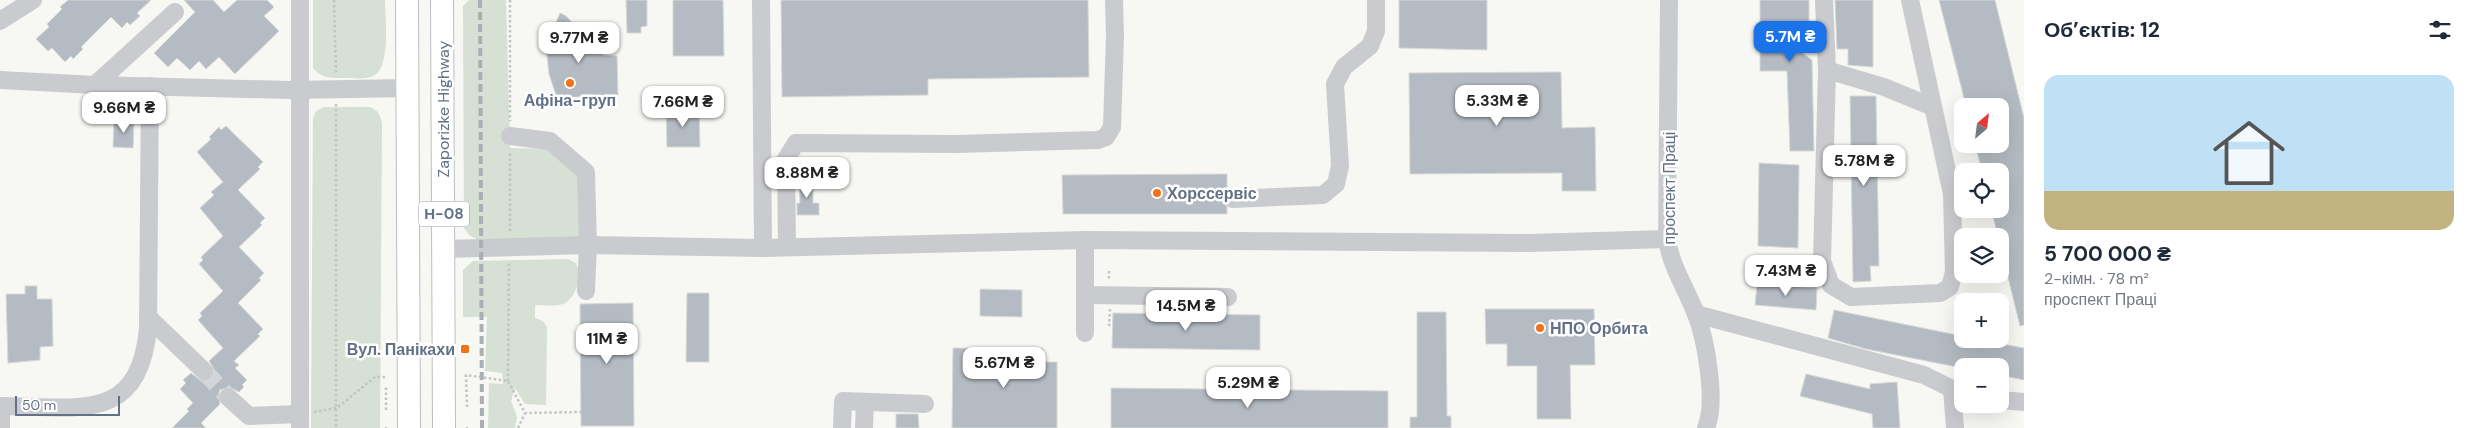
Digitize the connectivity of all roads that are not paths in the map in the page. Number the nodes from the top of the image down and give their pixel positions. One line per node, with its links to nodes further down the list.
1 (33, 0): 12 (street)
2 (300, 0): 18 (street)
3 (407, 0): 17 (main road, Н-08)
4 (442, 0): 27 (main road, Zaporizke Highway / Н-08)
5 (761, 0): 26 (street)
6 (1114, 0): 25 (street)
7 (1376, 0): 21 (street)
8 (1669, 0): 22 (street, проспект Праці)
9 (1824, 0): 13 (street)
10 (1910, 0): 19 (street)
11 (175, 12): 15 (street)
12 (0, 21)
13 (1827, 70): 19 (street); 19 (street)
14 (0, 80): 15 (street)
15 (95, 85): 16 (street)
16 (150, 86): 18 (street); 32 (street)
17 (408, 88): 18 (street); 45 (main road, Н-08)
18 (301, 89): 43 (street)
19 (1933, 107)
20 (510, 136): 24 (street)
21 (1232, 199)
22 (1667, 239): 23 (street); 31 (street, проспект Праці)
23 (1085, 240): 25 (street); 29 (street)
24 (588, 245): 26 (street); 27 (street); 28 (street)
25 (787, 247): 26 (street)
26 (763, 248)
27 (444, 249): 46 (main road, Zaporizke Highway / Н-08)
28 (586, 291)
29 (1086, 295): 30 (street); 33 (street)
30 (1228, 297)
31 (1696, 314): 35 (street); 49 (street, проспект Праці)
32 (148, 317): 34 (street); 41 (street)
33 (1085, 333)
34 (204, 371)
35 (1954, 389)
36 (228, 397): 43 (street)
37 (2009, 401): 39 (street)
38 (865, 402): 40 (street); 47 (street); 48 (street)
39 (2024, 402)
40 (925, 404)
41 (1, 406): 44 (street)
42 (1956, 413): 50 (street)
43 (300, 421)
44 (1, 428)
45 (409, 428)
46 (444, 428)
47 (842, 428)
48 (864, 428)
49 (1706, 428)
50 (1955, 428)

